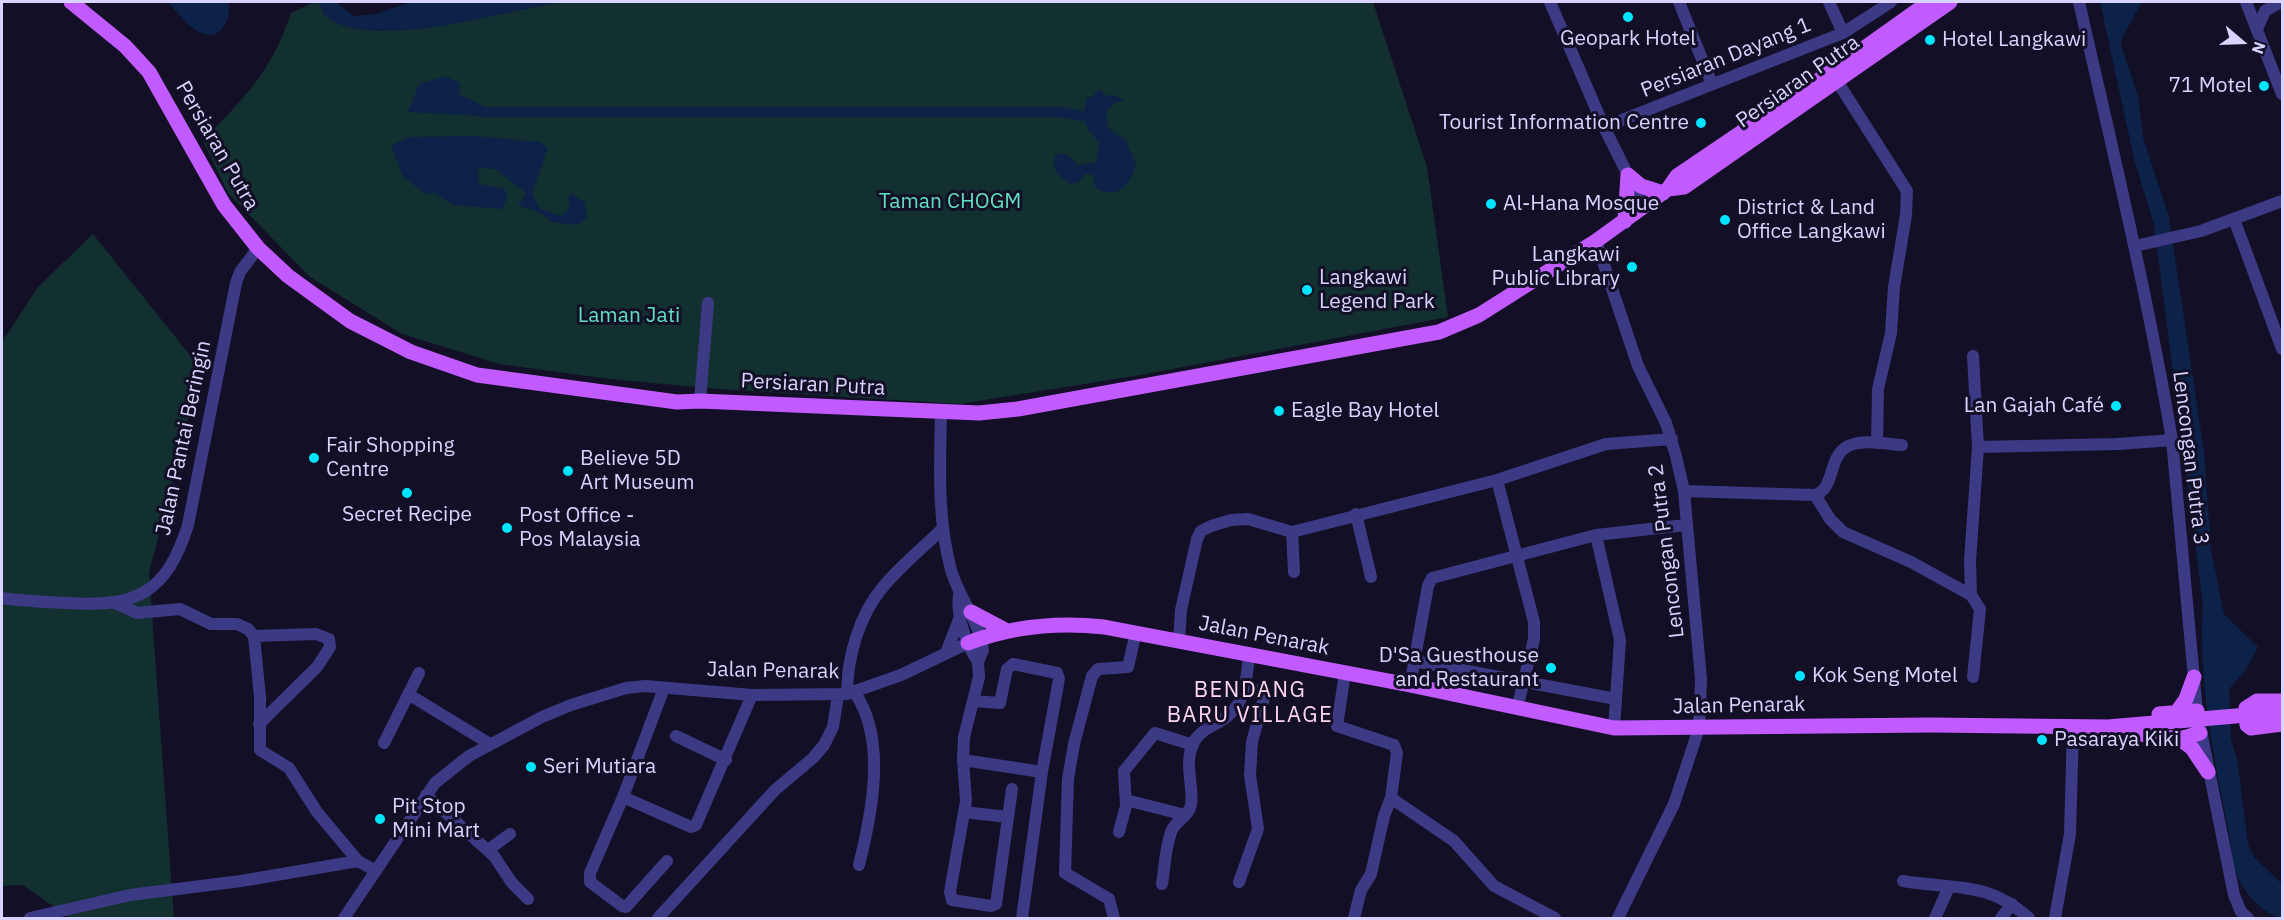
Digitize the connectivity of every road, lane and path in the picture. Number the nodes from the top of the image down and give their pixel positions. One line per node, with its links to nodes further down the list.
1 (71, 2): 26 (main road, Persiaran Putra)
2 (1550, 2): 17 (street)
3 (1679, 2): 15 (street)
4 (1829, 2): 13 (street)
5 (1891, 2): 13 (street, Persiaran Dayang 1)
6 (1929, 2): 19 (main road, Persiaran Putra)
7 (1950, 2): 14 (main road, Persiaran Putra)
8 (2079, 2): 25 (street, Lencongan Putra 3)
9 (2246, 2): 12 (street)
10 (2255, 2): 11 (street)
11 (2276, 3): 12 (street)
12 (2257, 29): 16 (street)
13 (1843, 33): 15 (street, Persiaran Dayang 1)
14 (1837, 81): 19 (main road, Persiaran Putra); 34 (street)
15 (1712, 84): 17 (street, Persiaran Dayang 1)
16 (2283, 94)
17 (1604, 127): 18 (street)
18 (1628, 176): 19 (main road); 21 (street); 23 (main road)
19 (1666, 191): 21 (main road, Persiaran Putra)
20 (2283, 201): 22 (street)
21 (1644, 207): 23 (main road, Persiaran Putra)
22 (2234, 219): 25 (street); 28 (street)
23 (1625, 221): 24 (main road, Persiaran Putra)
24 (1596, 241): 31 (main road, Persiaran Putra); 32 (street, Lencongan Putra 2)
25 (2135, 246): 33 (street, Lencongan Putra 3)
26 (258, 248): 30 (main road, Persiaran Putra); 50 (street, Jalan Pantai Beringin)
27 (708, 303): 30 (street)
28 (2283, 348)
29 (1974, 356): 36 (street)
30 (700, 401): 31 (main road, Persiaran Putra)
31 (941, 413): 42 (street)
32 (1672, 439): 37 (street); 38 (street, Lencongan Putra 2)
33 (2172, 440): 36 (street); 63 (street, Lencongan Putra 3)
34 (1877, 443): 35 (street); 39 (street)
35 (1902, 445)
36 (1978, 447): 48 (street)
37 (1497, 480): 40 (street); 45 (street)
38 (1684, 491): 39 (street); 41 (street, Lencongan Putra 2)
39 (1815, 495): 48 (street)
40 (1356, 514): 43 (street); 47 (street)
41 (1686, 525): 44 (street); 83 (street, Lencongan Putra 2)
42 (942, 529): 51 (street); 69 (street)
43 (1292, 532): 46 (street); 56 (street)
44 (1596, 535): 45 (street); 71 (street)
45 (1517, 556): 59 (street); 64 (street)
46 (1294, 572)
47 (1371, 578)
48 (1971, 595): 62 (street)
49 (2, 598): 50 (street, Jalan Pantai Beringin)
50 (115, 603): 54 (street)
51 (966, 615): 52 (main road); 55 (street); 57 (street)
52 (1005, 630): 53 (main road, Jalan Penarak); 55 (main road, Jalan Penarak)
53 (1136, 632): 56 (main road, Jalan Penarak); 118 (street)
54 (254, 636): 78 (street); 78 (street)
55 (975, 640): 57 (street, Jalan Penarak); 72 (street)
56 (1179, 641): 58 (main road, Jalan Penarak)
57 (946, 653): 69 (street, Jalan Penarak)
58 (1249, 655): 61 (main road, Jalan Penarak); 66 (street)
59 (1414, 661): 64 (street); 65 (street)
60 (419, 673): 68 (street)
61 (1345, 673): 65 (main road, Jalan Penarak); 96 (street)
62 (1973, 677)
63 (2194, 678): 75 (main road); 77 (street, Lencongan Putra 3)
64 (1522, 682): 71 (street); 74 (street)
65 (1410, 685): 74 (main road, Jalan Penarak)
66 (1246, 687): 88 (street); 109 (street)
67 (664, 688): 70 (street, Jalan Penarak); 87 (street, Jalan Penarak); 95 (street)
68 (408, 694): 86 (street); 87 (street)
69 (847, 694): 70 (street, Jalan Penarak); 106 (street); 116 (street)
70 (752, 695): 89 (street)
71 (1616, 699): 82 (street)
72 (973, 701): 90 (street); 91 (street)
73 (2283, 701): 79 (main road)
74 (1517, 709): 82 (main road, Jalan Penarak)
75 (2176, 712): 77 (main road); 80 (main road)
76 (2283, 712): 77 (main road, Jalan Penarak)
77 (2195, 722): 81 (main road, Jalan Penarak); 85 (main road); 92 (street, Lencongan Putra 3)
78 (259, 724): 104 (street)
79 (2283, 724)
80 (2066, 726): 81 (main road, Jalan Penarak); 83 (main road, Jalan Penarak); 125 (street)
81 (2108, 727): 85 (main road)
82 (1614, 728): 83 (main road, Jalan Penarak)
83 (1700, 728): 121 (street, Lencongan Putra 2)
84 (676, 736): 89 (street)
85 (2180, 739): 92 (main road)
86 (384, 743)
87 (490, 744): 94 (street, Jalan Penarak)
88 (1193, 746): 97 (street); 99 (street)
89 (726, 760): 95 (street)
90 (963, 760): 91 (street); 98 (street)
91 (1042, 772): 117 (street)
92 (2208, 772): 126 (street, Lencongan Putra 3)
93 (1012, 789): 100 (street)
94 (426, 795): 103 (street); 107 (street, Jalan Penarak)
95 (623, 797): 105 (street)
96 (1391, 798): 119 (street); 120 (street)
97 (1126, 800): 99 (street); 101 (street)
98 (964, 812): 100 (street); 100 (street)
99 (1185, 815): 110 (street)
100 (1008, 817)
101 (1119, 832)
102 (510, 834): 103 (street)
103 (488, 850): 112 (street)
104 (358, 861): 107 (street); 114 (street)
105 (667, 861)
106 (859, 865)
107 (376, 871): 115 (street, Jalan Penarak)
108 (1903, 881): 111 (street)
109 (1239, 882)
110 (1162, 884)
111 (1949, 887): 113 (street); 122 (street)
112 (528, 899)
113 (2013, 903): 123 (street); 124 (street)
114 (30, 918)
115 (344, 918)
116 (658, 918)
117 (1022, 918)
118 (1114, 918)
119 (1354, 918)
120 (1555, 918)
121 (1618, 918)
122 (1935, 918)
123 (2001, 918)
124 (2030, 918)
125 (2055, 918)
126 (2248, 918)

